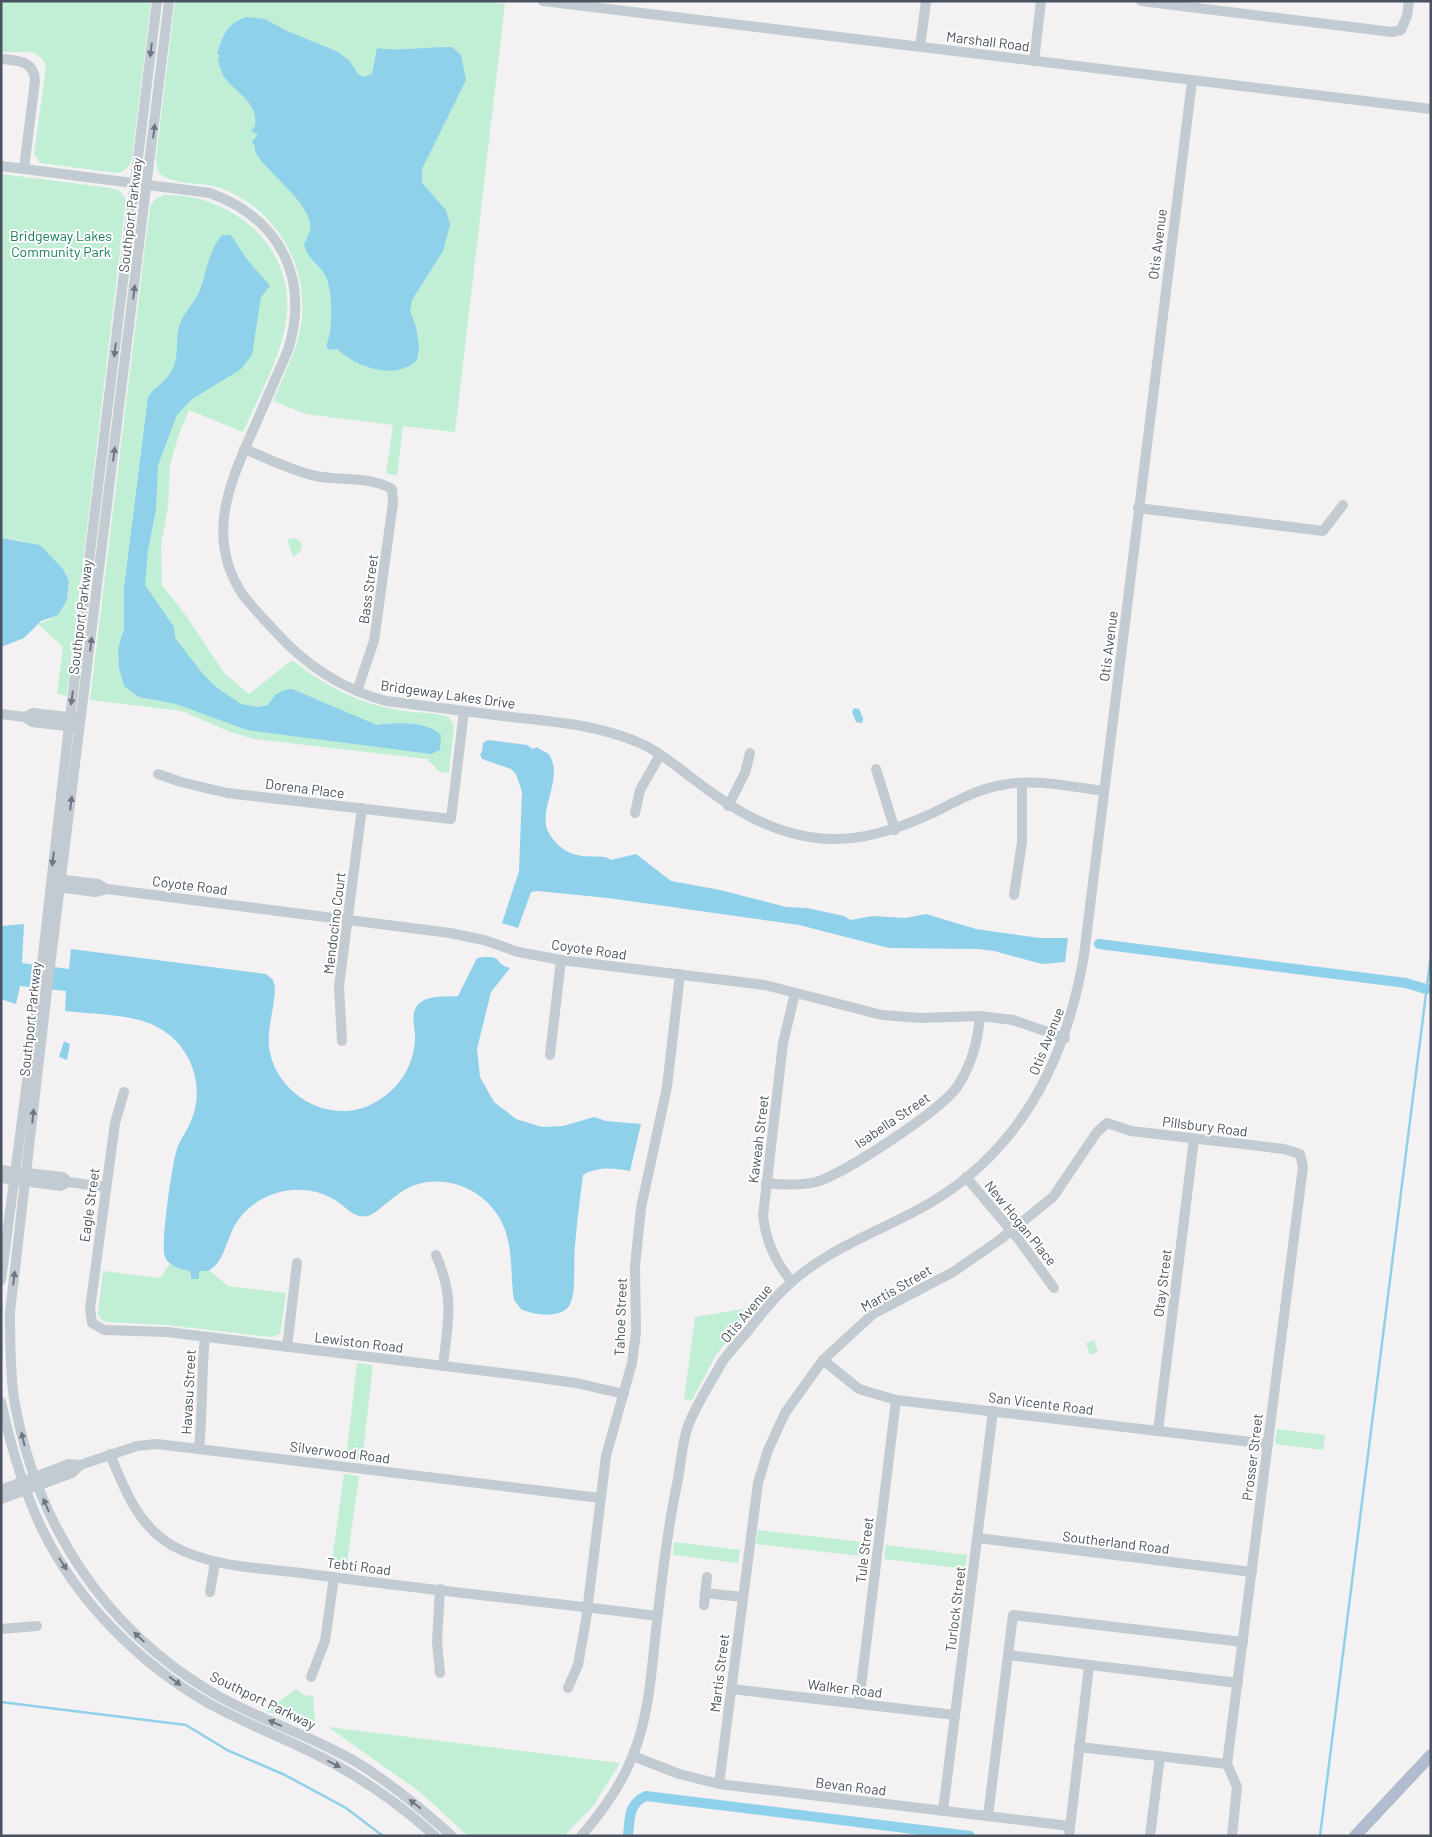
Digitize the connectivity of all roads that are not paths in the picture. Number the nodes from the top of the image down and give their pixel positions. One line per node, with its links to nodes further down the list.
1 (157, 1): 16 (street, Southport Parkway, one-way to 16)
2 (170, 1): 17 (street, Southport Parkway, one-way to 2)
3 (543, 1): 8 (street, Marshall Road)
4 (926, 1): 9 (street)
5 (1041, 1): 11 (street)
6 (1141, 1): 7 (street)
7 (1409, 1)
8 (627, 6): 9 (street, Marshall Road)
9 (920, 47): 11 (street, Marshall Road)
10 (1, 59): 15 (street)
11 (1034, 61): 12 (street, Marshall Road)
12 (1192, 80): 13 (street, Marshall Road); 20 (street, Otis Avenue)
13 (1431, 109)
14 (1, 166): 15 (street, Bridgeway Lakes Drive)
15 (24, 168): 16 (street, Bridgeway Lakes Drive)
16 (136, 183): 17 (street, Bridgeway Lakes Drive); 24 (street, Southport Parkway, one-way to 24)
17 (148, 184): 18 (street, Bridgeway Lakes Drive); 25 (street, Southport Parkway, one-way to 17)
18 (244, 449): 21 (street, Bridgeway Lakes Drive); 21 (street, Bass Street)
19 (1343, 505): 20 (street)
20 (1138, 508): 31 (street, Otis Avenue)
21 (357, 691): 22 (street, Bridgeway Lakes Drive)
22 (464, 711): 27 (street, Bridgeway Lakes Drive); 33 (street, Dorena Place)
23 (1, 714): 24 (street)
24 (69, 722): 25 (street); 36 (street, Southport Parkway, one-way to 36)
25 (81, 723): 37 (street, Southport Parkway, one-way to 25)
26 (750, 753): 32 (street)
27 (660, 754): 32 (street, Bridgeway Lakes Drive); 34 (street)
28 (876, 768): 35 (street)
29 (158, 774): 33 (street, Dorena Place)
30 (1022, 783): 31 (street, Bridgeway Lakes Drive); 35 (street, Bridgeway Lakes Drive); 38 (street)
31 (1104, 791): 46 (street, Otis Avenue)
32 (728, 806): 35 (street, Bridgeway Lakes Drive)
33 (362, 808): 39 (street, Mendocino Court)
34 (635, 813)
35 (895, 830)
36 (51, 882): 37 (street, Coyote Road); 40 (street, Southport Parkway)
37 (62, 883): 39 (street, Coyote Road); 40 (street, Southport Parkway)
38 (1014, 895)
39 (348, 918): 41 (street, Coyote Road); 47 (street, Mendocino Court)
40 (47, 955): 44 (street, Southport Parkway)
41 (561, 960): 42 (street, Coyote Road); 48 (street)
42 (680, 974): 43 (street, Coyote Road); 71 (street, Tahoe Street)
43 (795, 993): 45 (street, Coyote Road); 58 (street, Kaweah Street)
44 (42, 999): 54 (street, Southport Parkway); 55 (street, Southport Parkway, one-way to 44)
45 (980, 1016): 46 (street, Coyote Road); 58 (street, Isabella Street)
46 (1065, 1038): 56 (street, Otis Avenue)
47 (342, 1041)
48 (550, 1054)
49 (124, 1092): 59 (street, Eagle Street)
50 (1107, 1123): 51 (street, Pillsbury Road); 60 (street, Martis Street)
51 (1194, 1139): 52 (street, Pillsbury Road); 75 (street, Otay Street)
52 (1300, 1154): 76 (street, Prosser Street)
53 (1, 1170): 54 (street)
54 (13, 1176): 55 (street); 57 (street); 63 (street, Southport Parkway)
55 (27, 1177): 59 (street); 79 (street, Southport Parkway, one-way to 55)
56 (966, 1177): 60 (street, New Hogan Place); 64 (street, Otis Avenue)
57 (1, 1178)
58 (766, 1183): 64 (street, Kaweah Street)
59 (105, 1187): 66 (street, Eagle Street)
60 (1011, 1230): 65 (street, New Hogan Place); 69 (street, Martis Street)
61 (436, 1255): 70 (street)
62 (297, 1263): 68 (street)
63 (1, 1280)
64 (792, 1282): 95 (street, Otis Avenue)
65 (1054, 1288)
66 (92, 1323): 67 (street, Lewiston Road)
67 (204, 1337): 68 (street, Lewiston Road); 77 (street, Havasu Street)
68 (288, 1347): 70 (street, Lewiston Road)
69 (823, 1360): 72 (street, San Vicente Road); 92 (street, Martis Street)
70 (443, 1366): 71 (street, Lewiston Road)
71 (624, 1394): 82 (street, Tahoe Street)
72 (896, 1400): 74 (street, San Vicente Road); 106 (street, Tule Street)
73 (1, 1402): 80 (street, Southport Parkway)
74 (992, 1411): 75 (street, San Vicente Road); 84 (street, Turlock Street)
75 (1158, 1430): 76 (street, San Vicente Road)
76 (1268, 1444): 86 (street, Prosser Street)
77 (199, 1448): 78 (street, Silverwood Road); 82 (street, Silverwood Road)
78 (110, 1454): 79 (street, Silverwood Road); 85 (street, Tebti Road)
79 (36, 1481): 80 (street, Silverwood Road); 118 (street, Southport Parkway, one-way to 79)
80 (24, 1486): 81 (street, Silverwood Road); 83 (street, Silverwood Road); 117 (street, Southport Parkway, one-way to 117)
81 (1, 1490)
82 (600, 1498): 94 (street, Tahoe Street)
83 (1, 1499)
84 (978, 1538): 86 (street, Southerland Road); 107 (street, Turlock Street)
85 (215, 1562): 87 (street, Tebti Road); 90 (street)
86 (1252, 1572): 98 (street, Prosser Street)
87 (334, 1577): 89 (street, Tebti Road); 102 (street)
88 (708, 1577): 91 (street)
89 (440, 1590): 94 (street, Tebti Road); 101 (street)
90 (210, 1592)
91 (705, 1592): 92 (street); 93 (street)
92 (742, 1597): 105 (street, Martis Street)
93 (704, 1606)
94 (587, 1607): 95 (street, Tebti Road); 104 (street, Tahoe Street)
95 (658, 1616): 109 (street, Otis Avenue)
96 (37, 1626): 97 (street)
97 (1, 1629)
98 (1243, 1642): 99 (street); 103 (street, Prosser Street)
99 (1008, 1655): 100 (street); 115 (street)
100 (1089, 1666): 103 (street); 108 (street)
101 (440, 1673)
102 (311, 1677)
103 (1238, 1683): 112 (street, Prosser Street)
104 (568, 1688)
105 (732, 1689): 106 (street, Walker Road); 113 (street, Martis Street)
106 (859, 1703): 107 (street, Walker Road)
107 (955, 1715): 114 (street, Turlock Street)
108 (1079, 1747): 110 (street); 116 (street)
109 (633, 1756): 113 (street, Bevan Road); 119 (street, Otis Avenue)
110 (1160, 1756): 112 (street); 120 (street)
111 (1431, 1756): 122 (main road)
112 (1227, 1764): 121 (street)
113 (719, 1784): 114 (street, Bevan Road)
114 (943, 1811): 115 (street, Bevan Road)
115 (988, 1816): 116 (street, Bevan Road)
116 (1069, 1831)
117 (435, 1836)
118 (452, 1836)
119 (581, 1836)
120 (1150, 1836)
121 (1232, 1836)
122 (1355, 1836)

